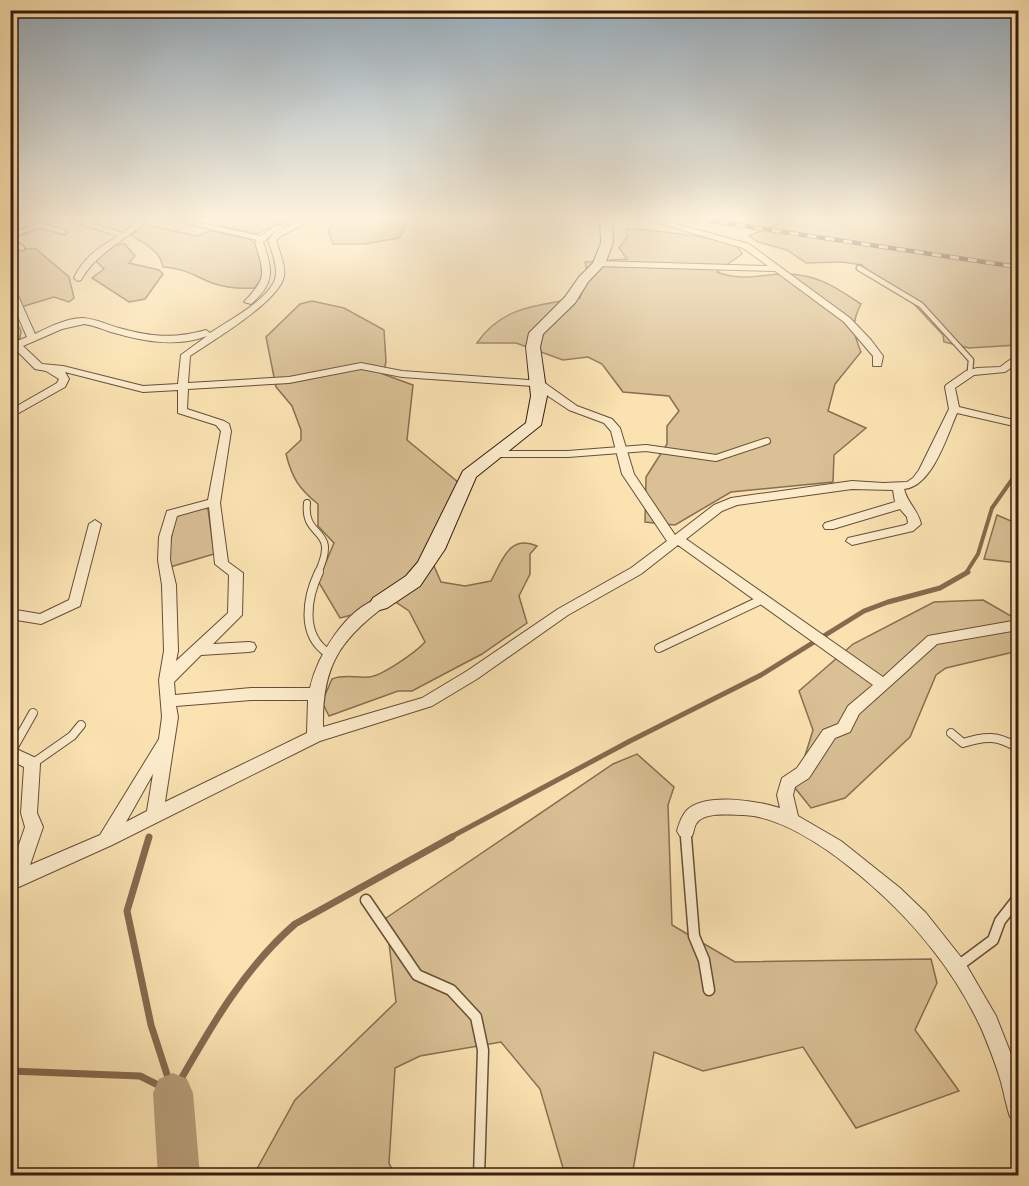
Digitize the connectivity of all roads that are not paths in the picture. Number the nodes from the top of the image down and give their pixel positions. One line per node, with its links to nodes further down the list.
1 (80, 272): 7 (street)
2 (268, 272): 9 (street)
3 (281, 272): 9 (street)
4 (590, 272): 16 (street)
5 (783, 272): 13 (street)
6 (866, 272): 15 (lane)
7 (78, 278)
8 (10, 287): 10 (street)
9 (215, 331): 10 (street); 17 (street)
10 (32, 338): 11 (street)
11 (14, 347): 14 (street)
12 (1018, 357): 15 (street)
13 (877, 364)
14 (49, 368): 17 (street); 19 (street)
15 (970, 372): 18 (street)
16 (538, 384): 17 (street); 22 (street); 23 (street)
17 (183, 386): 25 (street)
18 (954, 409): 20 (street); 24 (street)
19 (10, 415)
20 (1018, 424)
21 (767, 441): 22 (lane)
22 (623, 450): 23 (lane); 30 (street)
23 (496, 454): 33 (street)
24 (898, 487): 27 (street); 30 (street)
25 (214, 503): 38 (street); 40 (street)
26 (307, 503): 39 (lane)
27 (902, 504): 29 (street); 31 (street)
28 (95, 524): 34 (street)
29 (829, 526)
30 (675, 540): 32 (street); 47 (street)
31 (852, 541)
32 (763, 599): 37 (lane); 41 (street)
33 (380, 603): 39 (street)
34 (13, 617)
35 (1018, 626): 41 (street)
36 (249, 647): 38 (street)
37 (659, 648)
38 (199, 650): 40 (street)
39 (328, 653): 42 (street)
40 (166, 680): 43 (street)
41 (884, 685): 53 (street)
42 (317, 694): 43 (street); 47 (street)
43 (170, 701): 48 (street)
44 (33, 712): 50 (lane)
45 (81, 725): 51 (lane)
46 (951, 733): 49 (lane)
47 (315, 736): 52 (street)
48 (166, 737): 52 (street); 55 (street)
49 (1018, 748)
50 (11, 752): 51 (street)
51 (32, 764): 56 (street)
52 (155, 816): 55 (street)
53 (791, 821): 54 (street); 59 (street)
54 (686, 831): 60 (lane)
55 (106, 840): 56 (street)
56 (13, 882)
57 (1018, 898): 59 (lane)
58 (366, 900): 63 (lane)
59 (956, 968): 61 (street)
60 (710, 990)
61 (1016, 1088): 62 (street)
62 (1018, 1109)
63 (479, 1176)

